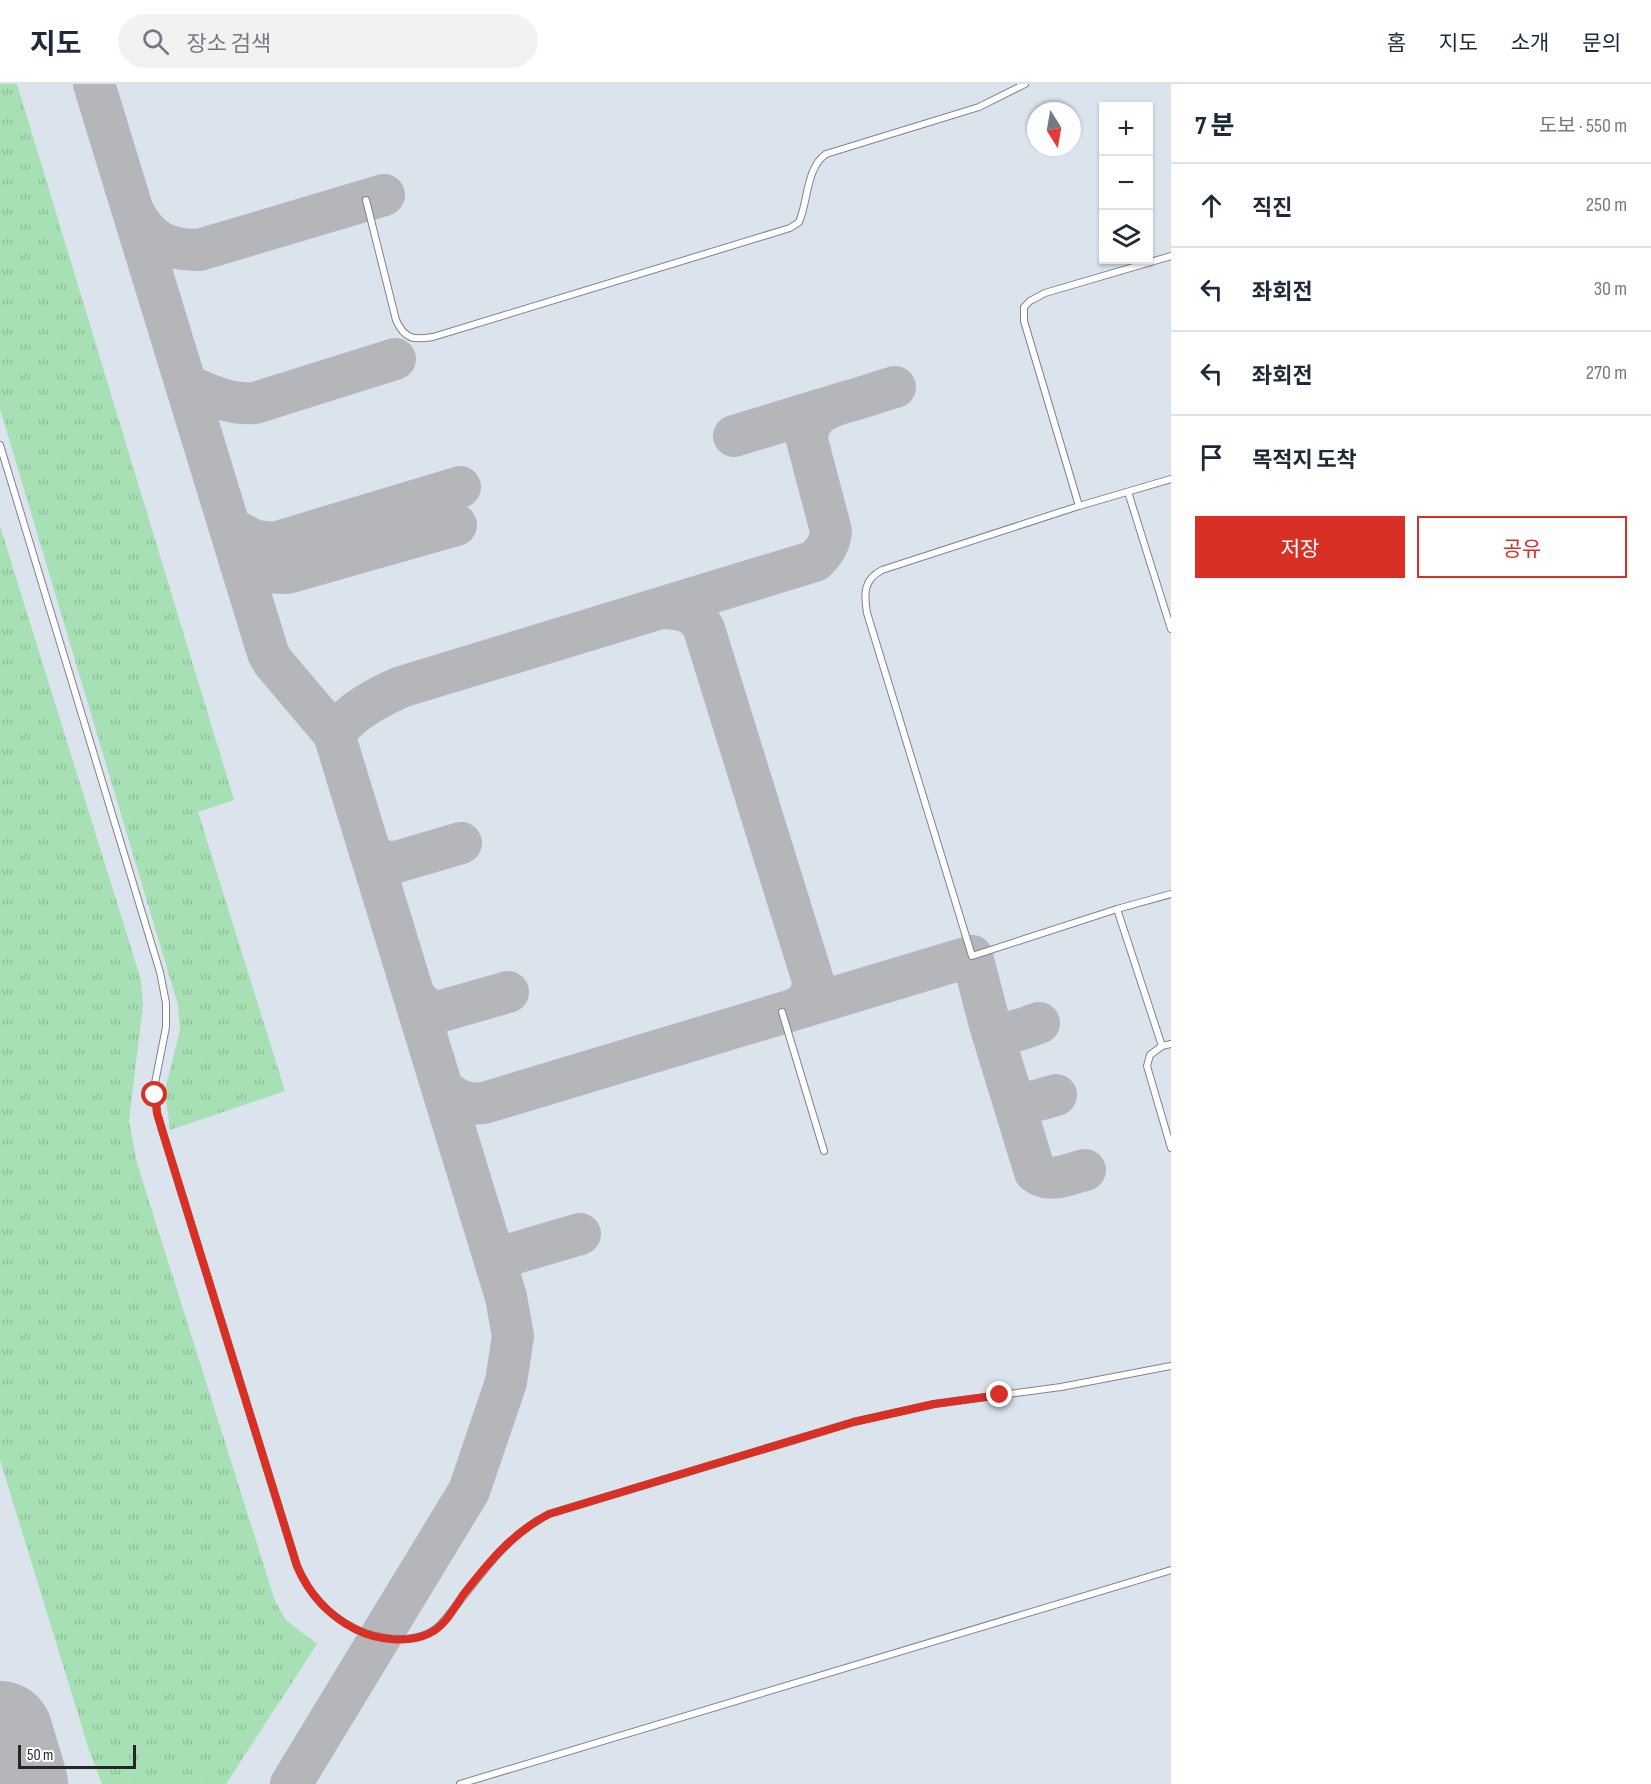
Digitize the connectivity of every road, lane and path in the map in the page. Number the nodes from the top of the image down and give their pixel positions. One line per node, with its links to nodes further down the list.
1 (1025, 84): 2 (lane)
2 (366, 200)
3 (1171, 256): 7 (lane)
4 (0, 445): 16 (lane)
5 (1171, 479): 6 (lane)
6 (1128, 492): 7 (lane); 8 (lane)
7 (1079, 506): 10 (lane)
8 (1171, 629)
9 (1171, 894): 10 (lane)
10 (1117, 909): 13 (lane)
11 (782, 1012): 15 (lane)
12 (1171, 1044): 13 (lane)
13 (1162, 1046): 14 (lane)
14 (1171, 1148)
15 (825, 1151)
16 (1171, 1366)
17 (1171, 1570): 18 (lane)
18 (460, 1784)

